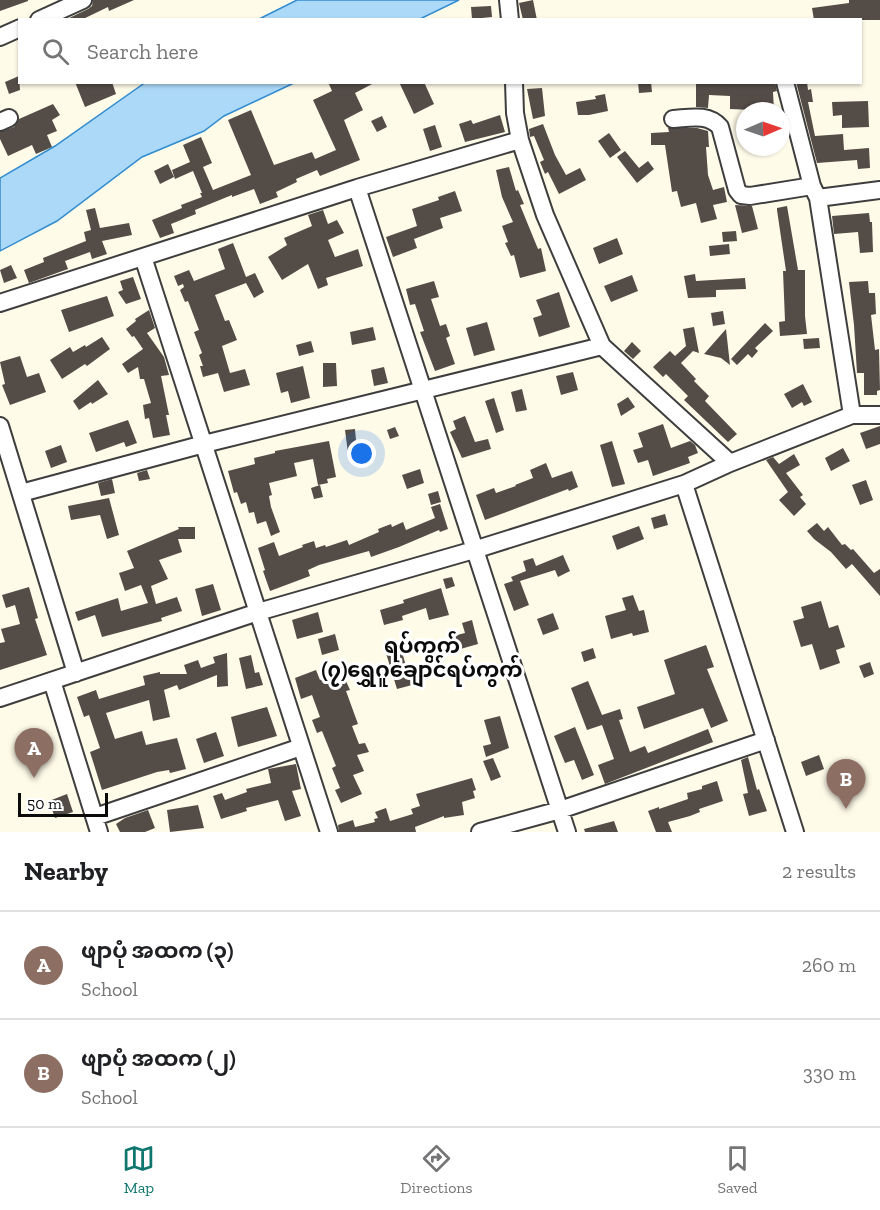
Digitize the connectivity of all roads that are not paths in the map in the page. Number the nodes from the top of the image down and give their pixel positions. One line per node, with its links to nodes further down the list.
1 (83, 0): 3 (street)
2 (508, 0): 4 (street)
3 (43, 18)
4 (510, 18)
5 (18, 29): 6 (street)
6 (0, 36)
7 (514, 84): 10 (street)
8 (786, 84): 13 (street)
9 (673, 119): 13 (street)
10 (520, 140): 11 (street); 16 (street)
11 (357, 188): 14 (street); 17 (street)
12 (880, 190): 13 (street)
13 (815, 192): 18 (street)
14 (143, 257): 15 (street); 21 (street)
15 (0, 303)
16 (602, 346): 17 (street); 22 (street)
17 (424, 390): 21 (street); 25 (street)
18 (852, 414): 19 (street); 22 (street)
19 (880, 415)
20 (0, 426): 24 (street)
21 (204, 444): 24 (street); 26 (street)
22 (730, 464): 23 (street)
23 (684, 484): 25 (street); 30 (street)
24 (21, 493): 27 (street)
25 (474, 550): 26 (street); 32 (street)
26 (258, 612): 27 (street); 31 (street)
27 (76, 673): 28 (street)
28 (52, 681): 29 (street); 33 (street)
29 (0, 698)
30 (766, 740): 32 (street); 37 (street)
31 (301, 747): 33 (street); 34 (street)
32 (560, 810): 35 (street); 36 (street)
33 (97, 825)
34 (329, 832)
35 (480, 832)
36 (567, 832)
37 (795, 832)

